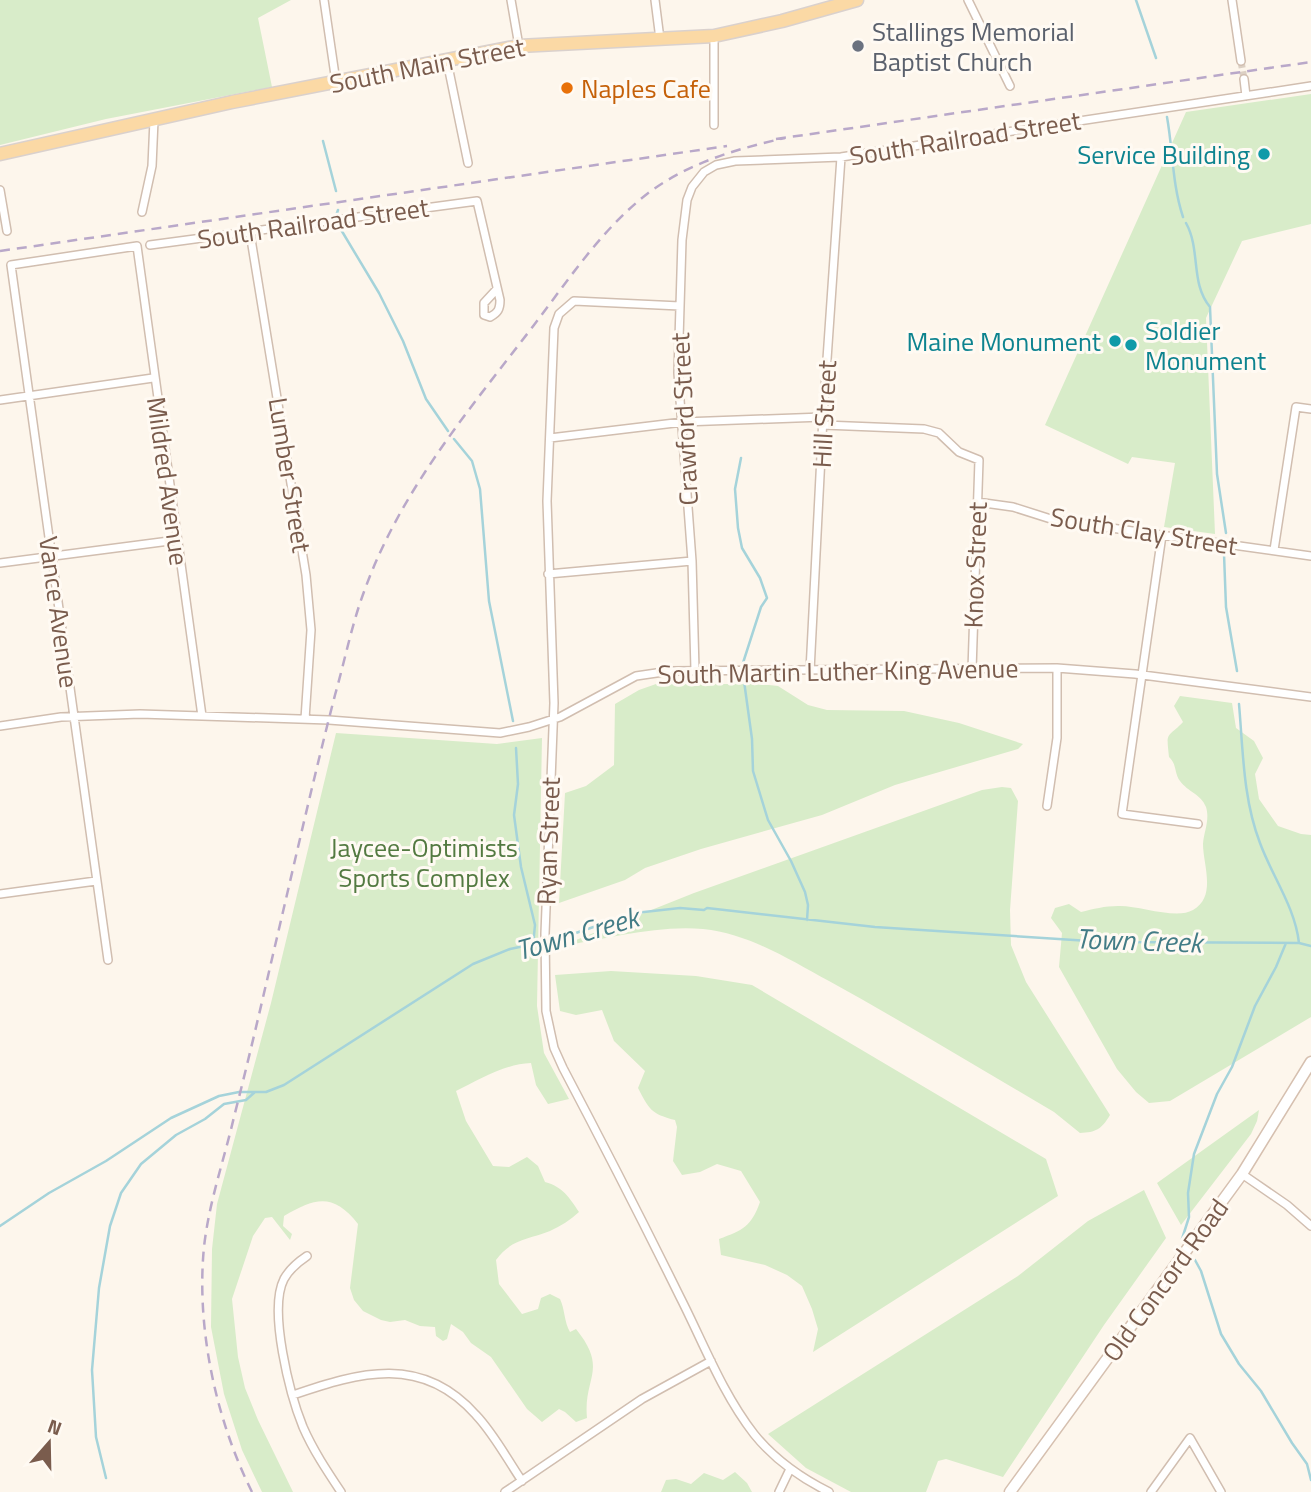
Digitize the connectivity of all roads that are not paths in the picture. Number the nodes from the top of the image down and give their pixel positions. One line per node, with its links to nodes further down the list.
1 (324, 0): 13 (street)
2 (511, 0): 9 (street)
3 (655, 0): 8 (street)
4 (857, 0): 7 (main road, South Main Street)
5 (968, 0): 14 (street)
6 (1232, 0): 11 (street)
7 (714, 36): 8 (main road, South Main Street); 18 (street)
8 (660, 39): 9 (main road, South Main Street)
9 (519, 46): 10 (main road, South Main Street)
10 (447, 61): 13 (main road, South Main Street); 21 (street)
11 (1241, 61)
12 (1244, 79): 16 (street)
13 (336, 83): 17 (main road, South Main Street)
14 (1010, 86)
15 (1311, 86): 16 (street, South Railroad Street)
16 (1246, 96): 20 (street, South Railroad Street)
17 (154, 120): 19 (main road, South Main Street); 24 (street)
18 (713, 125)
19 (0, 154)
20 (841, 157): 22 (street, South Railroad Street); 35 (street, Hill Street)
21 (468, 163)
22 (704, 172): 30 (street, Crawford Street)
23 (0, 190): 25 (street)
24 (142, 212)
25 (7, 230)
26 (250, 233): 27 (street, South Railroad Street); 29 (street, South Railroad Street); 55 (street, Lumber Street)
27 (150, 245)
28 (11, 265): 31 (street, Mildred Avenue); 32 (street, Vance Avenue)
29 (498, 291)
30 (680, 306): 36 (street, Crawford Street); 37 (street, Ryan Street)
31 (153, 378): 32 (street); 40 (street, Mildred Avenue)
32 (29, 396): 33 (street); 42 (street, Vance Avenue)
33 (0, 400)
34 (1311, 409): 41 (street)
35 (824, 421): 36 (street); 38 (street, Knox Street); 50 (street, Hill Street)
36 (683, 422): 37 (street); 44 (street, Crawford Street)
37 (550, 438): 46 (street, Ryan Street)
38 (977, 502): 39 (street, South Clay Street); 49 (street, Knox Street)
39 (1162, 535): 41 (street, South Clay Street); 51 (street)
40 (177, 540): 42 (street); 54 (street, Mildred Avenue)
41 (1274, 550): 43 (street, South Clay Street)
42 (52, 556): 45 (street); 53 (street, Vance Avenue)
43 (1311, 556)
44 (692, 561): 46 (street); 48 (street, Crawford Street)
45 (0, 563)
46 (548, 575): 56 (street, Ryan Street)
47 (1057, 668): 49 (street, South Martin Luther King Avenue); 51 (street, South Martin Luther King Avenue); 58 (street)
48 (695, 670): 50 (street, South Martin Luther King Avenue); 56 (street, South Martin Luther King Avenue)
49 (972, 670): 50 (street, South Martin Luther King Avenue)
50 (810, 671)
51 (1143, 675): 52 (street, South Martin Luther King Avenue); 59 (street)
52 (1311, 697)
53 (74, 716): 54 (street, South Martin Luther King Avenue); 57 (street, South Martin Luther King Avenue); 60 (street, Vance Avenue)
54 (202, 716): 55 (street, South Martin Luther King Avenue)
55 (305, 719): 56 (street, South Martin Luther King Avenue)
56 (553, 719): 67 (street, Ryan Street)
57 (0, 726)
58 (1046, 806)
59 (1198, 824)
60 (96, 881): 61 (street); 62 (street, Vance Avenue)
61 (0, 894)
62 (108, 960)
63 (1311, 1062): 64 (main road, Old Concord Road)
64 (1242, 1174): 65 (street); 75 (main road, Old Concord Road)
65 (1311, 1226)
66 (307, 1256): 68 (street)
67 (711, 1361): 69 (street, Ryan Street); 70 (street)
68 (293, 1395): 70 (street); 71 (street)
69 (790, 1469): 73 (street); 74 (street, Ryan Street)
70 (522, 1481): 72 (street)
71 (341, 1492)
72 (505, 1492)
73 (779, 1492)
74 (830, 1492)
75 (1011, 1492)
76 (1151, 1492): 77 (street)
77 (1221, 1492)

